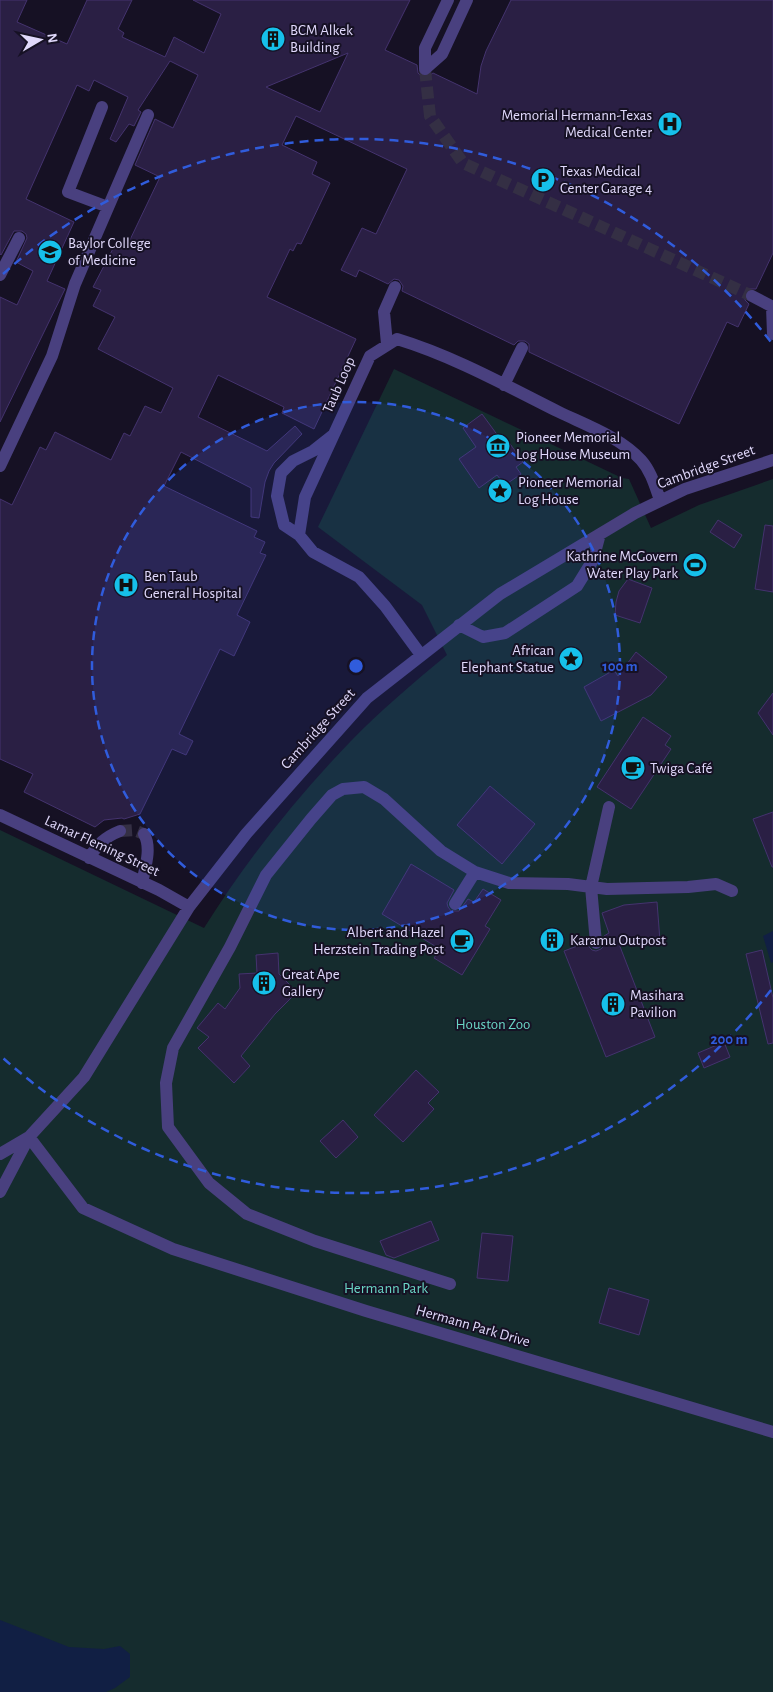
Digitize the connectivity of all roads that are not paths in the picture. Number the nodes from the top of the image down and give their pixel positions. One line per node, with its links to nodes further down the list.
1 (448, 0): 2 (street)
2 (468, 0)
3 (102, 107): 5 (street)
4 (148, 115): 5 (street)
5 (108, 207): 17 (street)
6 (19, 238): 7 (street)
7 (0, 275)
8 (395, 287): 12 (street)
9 (752, 296): 10 (street)
10 (772, 307): 11 (street)
11 (773, 334)
12 (387, 344): 14 (street); 15 (street, Taub Loop)
13 (522, 348): 14 (street)
14 (504, 385): 18 (street)
15 (334, 435): 20 (street, Taub Loop); 20 (street)
16 (773, 460): 18 (street, Cambridge Street)
17 (0, 466)
18 (660, 500): 19 (street, Cambridge Street)
19 (600, 534): 21 (street, Cambridge Street); 21 (street)
20 (299, 535): 22 (street)
21 (459, 625): 22 (street, Cambridge Street)
22 (421, 655): 33 (street, Cambridge Street)
23 (609, 807): 30 (street)
24 (0, 816): 27 (street, Lamar Fleming Street)
25 (120, 831): 27 (street)
26 (144, 834): 29 (street)
27 (89, 858): 29 (street, Lamar Fleming Street)
28 (475, 872): 30 (street); 32 (street); 38 (street)
29 (142, 883): 33 (street, Lamar Fleming Street)
30 (592, 887): 31 (street); 34 (street)
31 (732, 891)
32 (455, 904)
33 (189, 907): 35 (street, Cambridge Street)
34 (596, 943)
35 (29, 1137): 36 (street, Cambridge Street); 37 (street, Cambridge Street); 39 (street, Hermann Park Drive)
36 (0, 1154)
37 (0, 1192)
38 (450, 1284)
39 (773, 1432)

